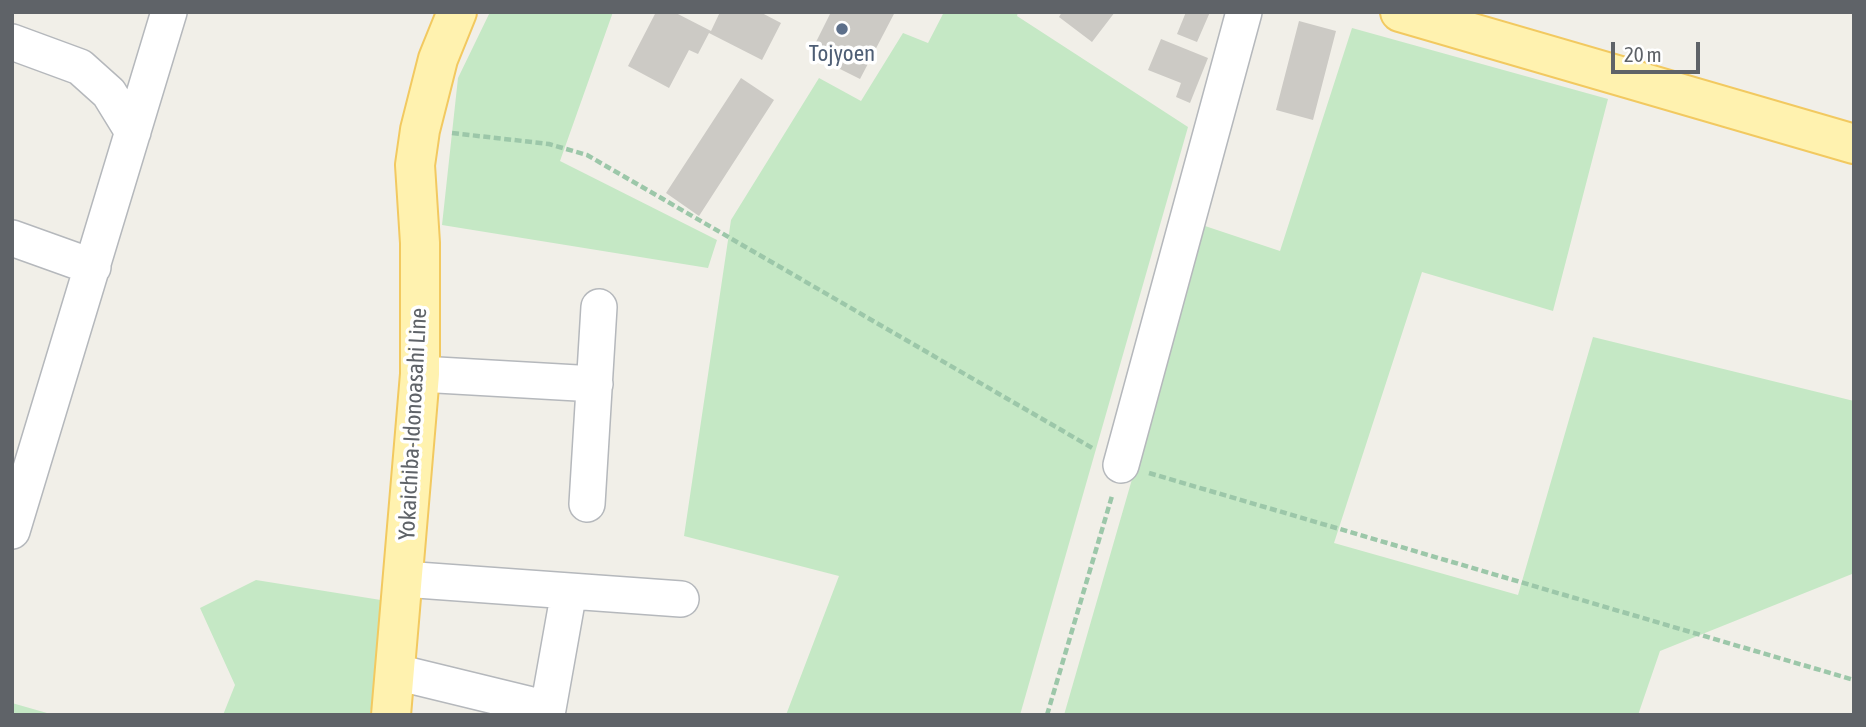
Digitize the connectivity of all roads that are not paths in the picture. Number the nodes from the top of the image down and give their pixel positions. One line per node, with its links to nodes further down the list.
1 (169, 12): 6 (street)
2 (457, 12): 11 (main road, Yokaichiba-Idonoasahi Line)
3 (1244, 12): 14 (street)
4 (1400, 12): 7 (main road)
5 (12, 42): 6 (street)
6 (133, 132): 9 (street)
7 (1854, 144)
8 (12, 238): 9 (street)
9 (93, 267): 13 (street)
10 (599, 307): 12 (street)
11 (420, 374): 12 (street); 17 (main road, Yokaichiba-Idonoasahi Line)
12 (594, 384): 15 (street)
13 (24, 451): 16 (street)
14 (1121, 465)
15 (587, 504)
16 (12, 531)
17 (404, 579): 18 (street); 20 (main road, Yokaichiba-Idonoasahi Line)
18 (569, 590): 19 (street); 20 (street)
19 (681, 599)
20 (396, 672): 21 (main road, Yokaichiba-Idonoasahi Line)
21 (391, 715)

